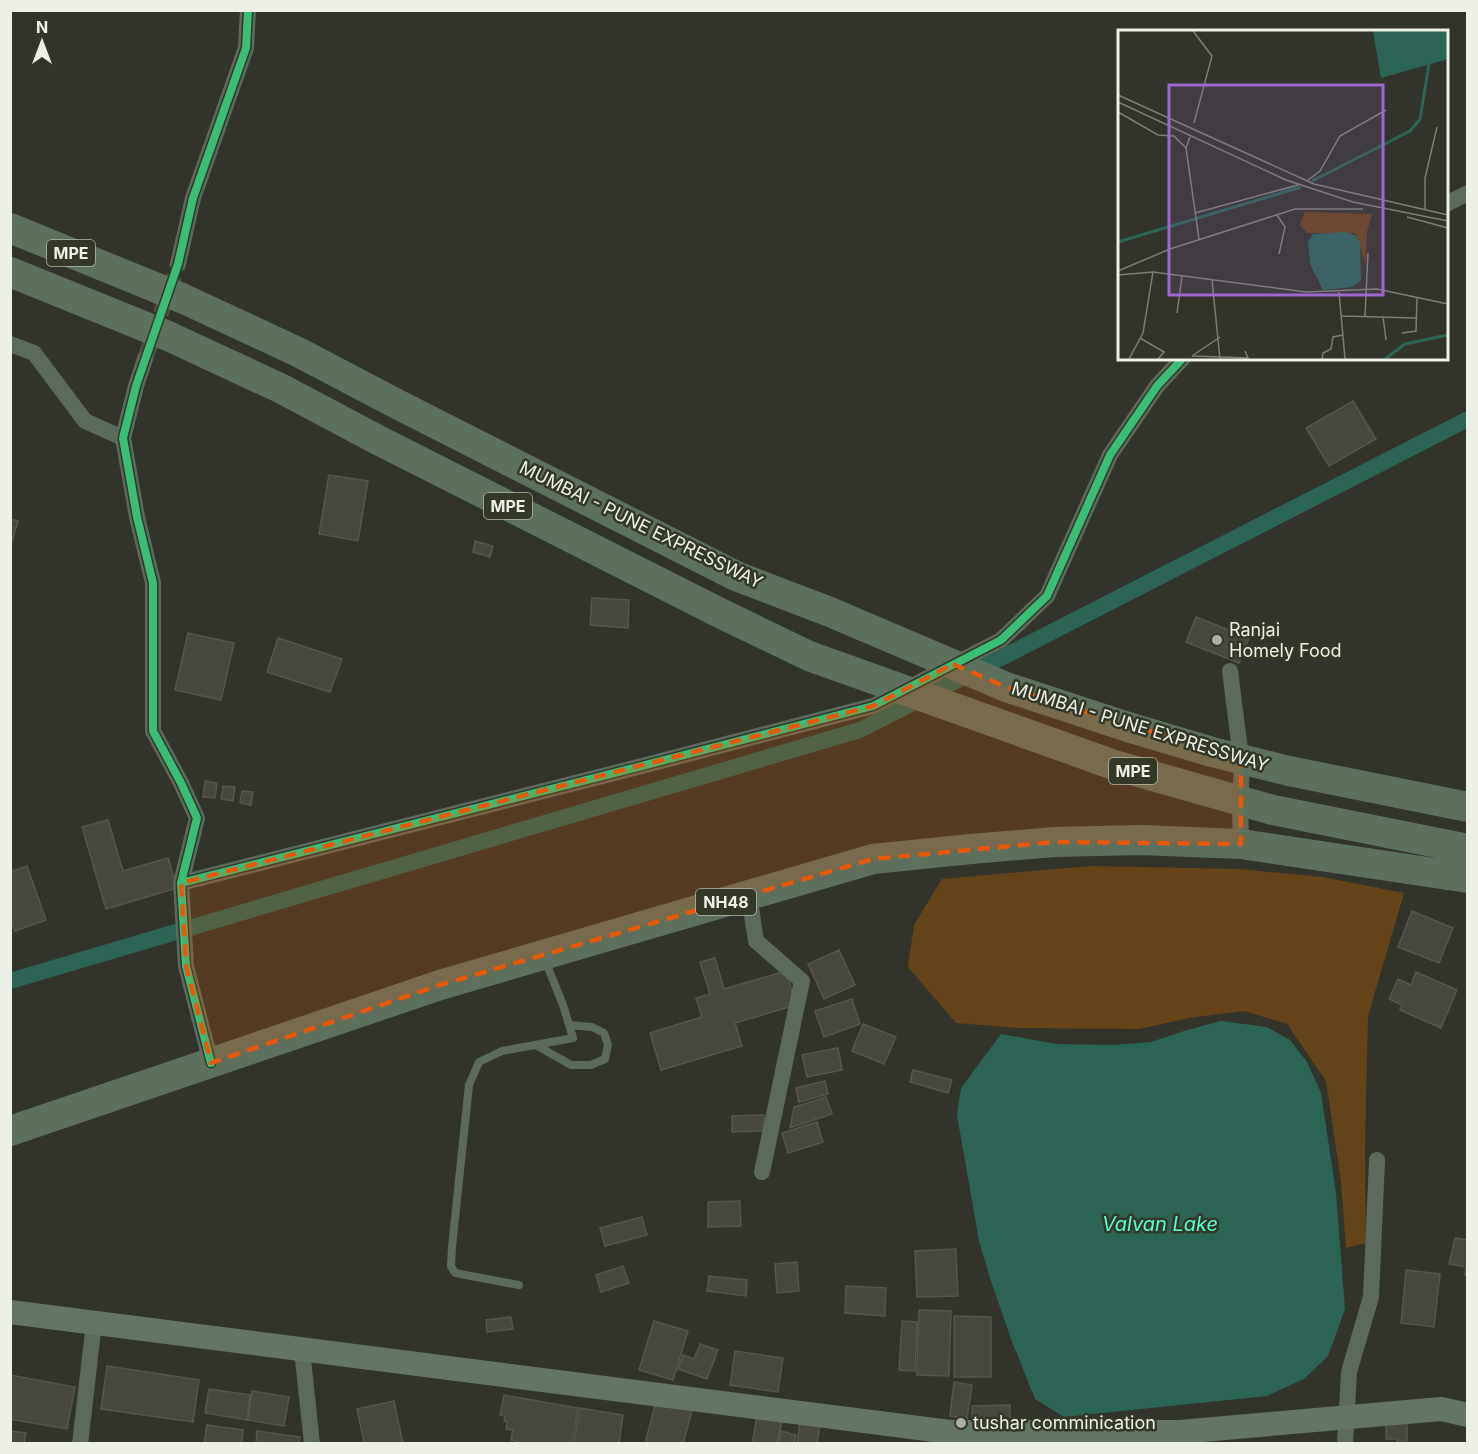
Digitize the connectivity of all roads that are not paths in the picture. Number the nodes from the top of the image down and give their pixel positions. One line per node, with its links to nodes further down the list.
1 (248, 10): 5 (street)
2 (1467, 193): 3 (street)
3 (1448, 203)
4 (10, 228): 12 (highway, MUMBAI - PUNE EXPRESSWAY / MPE)
5 (178, 264)
6 (10, 272): 14 (highway, MPE)
7 (10, 344): 10 (street)
8 (145, 359): 10 (street)
9 (1181, 360): 16 (street)
10 (123, 438): 16 (street)
11 (1230, 671): 13 (street)
12 (1467, 807)
13 (1241, 844): 15 (highway, NH48); 17 (highway, NH48)
14 (1467, 849)
15 (1467, 878)
16 (181, 883): 21 (street)
17 (749, 895): 18 (highway, NH48); 24 (street)
18 (543, 955): 19 (lane); 21 (highway, NH48)
19 (569, 1024): 20 (lane); 20 (lane)
20 (536, 1045): 25 (lane)
21 (210, 1063): 22 (highway, NH48)
22 (10, 1131)
23 (1377, 1160): 30 (street)
24 (762, 1172)
25 (519, 1285)
26 (10, 1312): 27 (main road)
27 (94, 1323): 28 (main road); 32 (street)
28 (302, 1350): 31 (main road); 33 (street)
29 (1467, 1415): 30 (main road)
30 (1345, 1418): 31 (main road); 34 (street)
31 (1181, 1438)
32 (80, 1443)
33 (312, 1443)
34 (1345, 1443)

